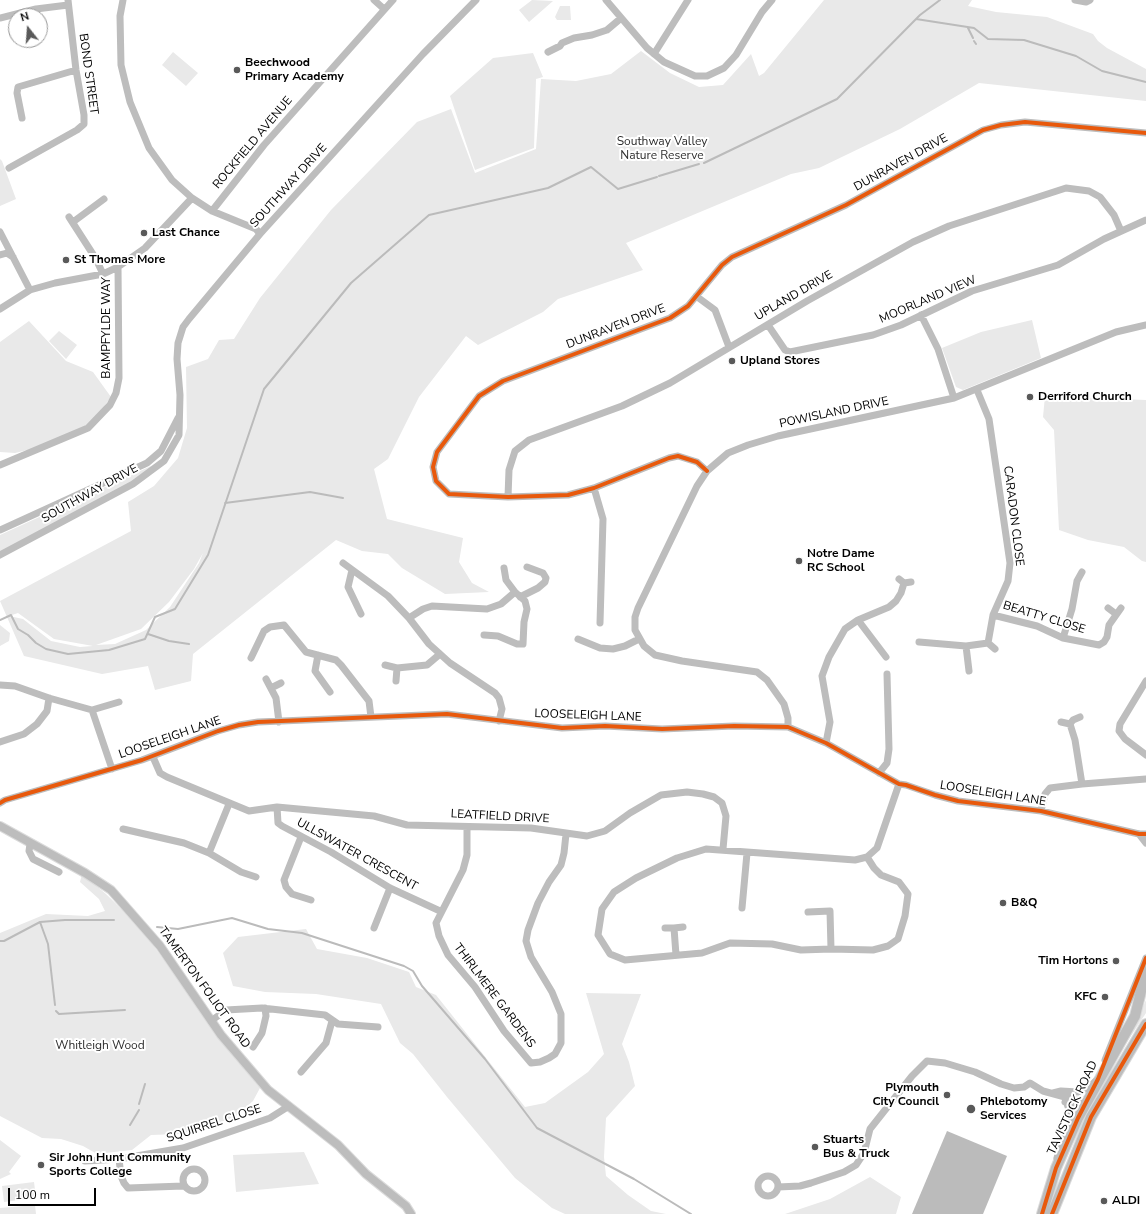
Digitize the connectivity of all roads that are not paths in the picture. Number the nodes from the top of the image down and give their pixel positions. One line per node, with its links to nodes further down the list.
1 (123, 0): 20 (street)
2 (374, 0): 11 (street)
3 (393, 0): 11 (street, ROCKFIELD AVENUE)
4 (476, 0): 26 (street, SOUTHWAY DRIVE)
5 (606, 0): 13 (street)
6 (688, 0): 15 (street)
7 (772, 0): 15 (street)
8 (1075, 0): 9 (street)
9 (1090, 0)
10 (68, 2): 12 (street); 16 (street, BOND STREET)
11 (384, 9): 22 (street, ROCKFIELD AVENUE)
12 (0, 18)
13 (620, 19): 14 (street); 15 (street)
14 (548, 52)
15 (654, 54)
16 (76, 70): 17 (street); 19 (street, BOND STREET)
17 (22, 118)
18 (1146, 133): 32 (street, DUNRAVEN DRIVE)
19 (9, 168)
20 (192, 198): 22 (street); 29 (street, BAMPFYLDE WAY)
21 (104, 199): 30 (street)
22 (212, 211): 26 (street)
23 (1146, 220): 24 (street, MOORLAND VIEW)
24 (1121, 231): 34 (street, MOORLAND VIEW); 35 (street, UPLAND DRIVE)
25 (0, 232): 28 (street)
26 (260, 234): 40 (street, SOUTHWAY DRIVE)
27 (0, 255): 28 (street)
28 (13, 257): 31 (street)
29 (118, 267): 30 (street, BAMPFYLDE WAY); 41 (street, BAMPFYLDE WAY)
30 (103, 274): 31 (street, BAMPFYLDE WAY)
31 (30, 290): 33 (street, BAMPFYLDE WAY)
32 (696, 296): 37 (street); 44 (street, DUNRAVEN DRIVE)
33 (0, 309)
34 (921, 315): 35 (street, MOORLAND VIEW); 39 (street)
35 (768, 325): 37 (street, UPLAND DRIVE)
36 (1146, 326): 38 (street, POWISLAND DRIVE)
37 (729, 347): 44 (street, UPLAND DRIVE)
38 (977, 390): 39 (street, POWISLAND DRIVE); 58 (street, CARADON CLOSE)
39 (954, 398): 42 (street, POWISLAND DRIVE)
40 (179, 414): 45 (street, SOUTHWAY DRIVE); 46 (street, SOUTHWAY DRIVE)
41 (0, 465)
42 (707, 471): 43 (street, DUNRAVEN DRIVE); 67 (street, POWISLAND DRIVE)
43 (594, 488): 44 (street, DUNRAVEN DRIVE); 61 (street)
44 (508, 497)
45 (0, 530)
46 (0, 555)
47 (343, 563): 50 (street)
48 (527, 567): 53 (street)
49 (504, 568): 53 (street)
50 (352, 570): 56 (street); 59 (street)
51 (1082, 572): 65 (street)
52 (905, 581): 60 (street)
53 (518, 594): 59 (street); 62 (street)
54 (1108, 608): 57 (street)
55 (1121, 608): 57 (street, BEATTY CLOSE)
56 (361, 614)
57 (1116, 614): 65 (street, BEATTY CLOSE)
58 (993, 615): 65 (street, BEATTY CLOSE); 69 (street, CARADON CLOSE)
59 (409, 618): 73 (street)
60 (858, 620): 75 (street); 98 (street)
61 (600, 623)
62 (524, 633): 63 (street); 64 (street)
63 (532, 633)
64 (484, 635)
65 (1064, 638)
66 (578, 639): 67 (street)
67 (639, 640): 96 (street)
68 (919, 642): 70 (street)
69 (988, 643): 70 (street); 71 (street)
70 (966, 646): 78 (street)
71 (995, 649)
72 (251, 653): 74 (street)
73 (440, 654): 77 (street); 92 (street)
74 (318, 655): 86 (street); 90 (street)
75 (886, 656)
76 (385, 665): 77 (street)
77 (397, 668): 81 (street)
78 (969, 670)
79 (888, 674): 102 (street)
80 (266, 678): 85 (street)
81 (396, 681)
82 (1146, 681): 99 (street)
83 (281, 683): 85 (street)
84 (0, 685): 87 (street)
85 (271, 688): 93 (street)
86 (330, 692)
87 (49, 698): 89 (street); 97 (street)
88 (119, 702): 89 (street)
89 (92, 710): 101 (street)
90 (372, 717): 92 (street, LOOSELEIGH LANE); 93 (street, LOOSELEIGH LANE)
91 (1080, 717): 95 (street)
92 (500, 721): 96 (street, LOOSELEIGH LANE)
93 (279, 722): 100 (street, LOOSELEIGH LANE)
94 (1061, 722): 95 (street)
95 (1070, 724): 105 (street)
96 (788, 727): 98 (street, LOOSELEIGH LANE)
97 (0, 742)
98 (826, 743): 102 (street, LOOSELEIGH LANE)
99 (1146, 755)
100 (153, 757): 101 (street, LOOSELEIGH LANE); 107 (street, LEATFIELD DRIVE)
101 (112, 769): 106 (street, LOOSELEIGH LANE)
102 (879, 773): 104 (street, LOOSELEIGH LANE)
103 (1146, 779): 105 (street)
104 (898, 784): 109 (street, LOOSELEIGH LANE); 121 (street)
105 (1082, 784): 109 (street)
106 (0, 803)
107 (229, 804): 108 (street, LEATFIELD DRIVE); 119 (street)
108 (277, 807): 111 (street, LEATFIELD DRIVE); 115 (street, ULLSWATER CRESCENT)
109 (1041, 811): 114 (street, LOOSELEIGH LANE)
110 (0, 826): 117 (main road, TAMERTON FOLIOT ROAD)
111 (467, 828): 113 (street, LEATFIELD DRIVE); 129 (street, THIRLMERE GARDENS)
112 (123, 829): 119 (street)
113 (566, 834): 118 (street, LEATFIELD DRIVE); 129 (street, THIRLMERE GARDENS)
114 (1142, 834): 116 (street, LOOSELEIGH LANE)
115 (301, 837): 124 (street, ULLSWATER CRESCENT); 127 (street)
116 (1146, 843)
117 (30, 844): 122 (street); 143 (main road, TAMERTON FOLIOT ROAD)
118 (723, 849): 120 (street); 136 (street)
119 (209, 853): 123 (street)
120 (747, 853): 121 (street); 125 (street)
121 (867, 857): 135 (street)
122 (59, 872)
123 (256, 877)
124 (390, 888): 129 (street, ULLSWATER CRESCENT); 132 (street)
125 (743, 897): 126 (street); 128 (street)
126 (752, 897)
127 (311, 900)
128 (742, 908)
129 (440, 911)
130 (808, 912): 135 (street)
131 (683, 927): 134 (street)
132 (374, 928)
133 (665, 928): 134 (street)
134 (674, 928): 136 (street)
135 (831, 949): 136 (street)
136 (676, 954)
137 (1146, 958): 142 (street)
138 (1146, 972): 140 (highway, TAVISTOCK ROAD)
139 (1146, 988): 140 (highway, TAVISTOCK ROAD)
140 (1139, 1001): 142 (street, TAVISTOCK ROAD); 150 (highway, TAVISTOCK ROAD)
141 (265, 1008): 143 (street); 144 (street); 147 (street)
142 (1124, 1011): 150 (street, TAVISTOCK ROAD)
143 (211, 1021): 154 (main road, TAMERTON FOLIOT ROAD)
144 (332, 1021): 146 (street); 149 (street)
145 (1146, 1024): 148 (highway, TAVISTOCK ROAD)
146 (378, 1027)
147 (253, 1047)
148 (1120, 1067): 152 (highway); 155 (highway, TAVISTOCK ROAD)
149 (301, 1072)
150 (1098, 1079): 151 (street); 152 (highway, TAVISTOCK ROAD)
151 (1051, 1094): 152 (street); 153 (street); 160 (street)
152 (1087, 1103): 153 (street); 155 (highway); 158 (highway, TAVISTOCK ROAD)
153 (1068, 1104): 158 (street)
154 (289, 1106): 156 (street, SQUIRREL CLOSE); 161 (main road, TAMERTON FOLIOT ROAD)
155 (1095, 1110): 163 (highway, TAVISTOCK ROAD)
156 (119, 1159): 157 (street, SQUIRREL CLOSE); 159 (street)
157 (86, 1161)
158 (1056, 1168): 162 (highway, TAVISTOCK ROAD)
159 (183, 1186)
160 (778, 1187)
161 (411, 1214)
162 (1042, 1214)
163 (1052, 1214)

